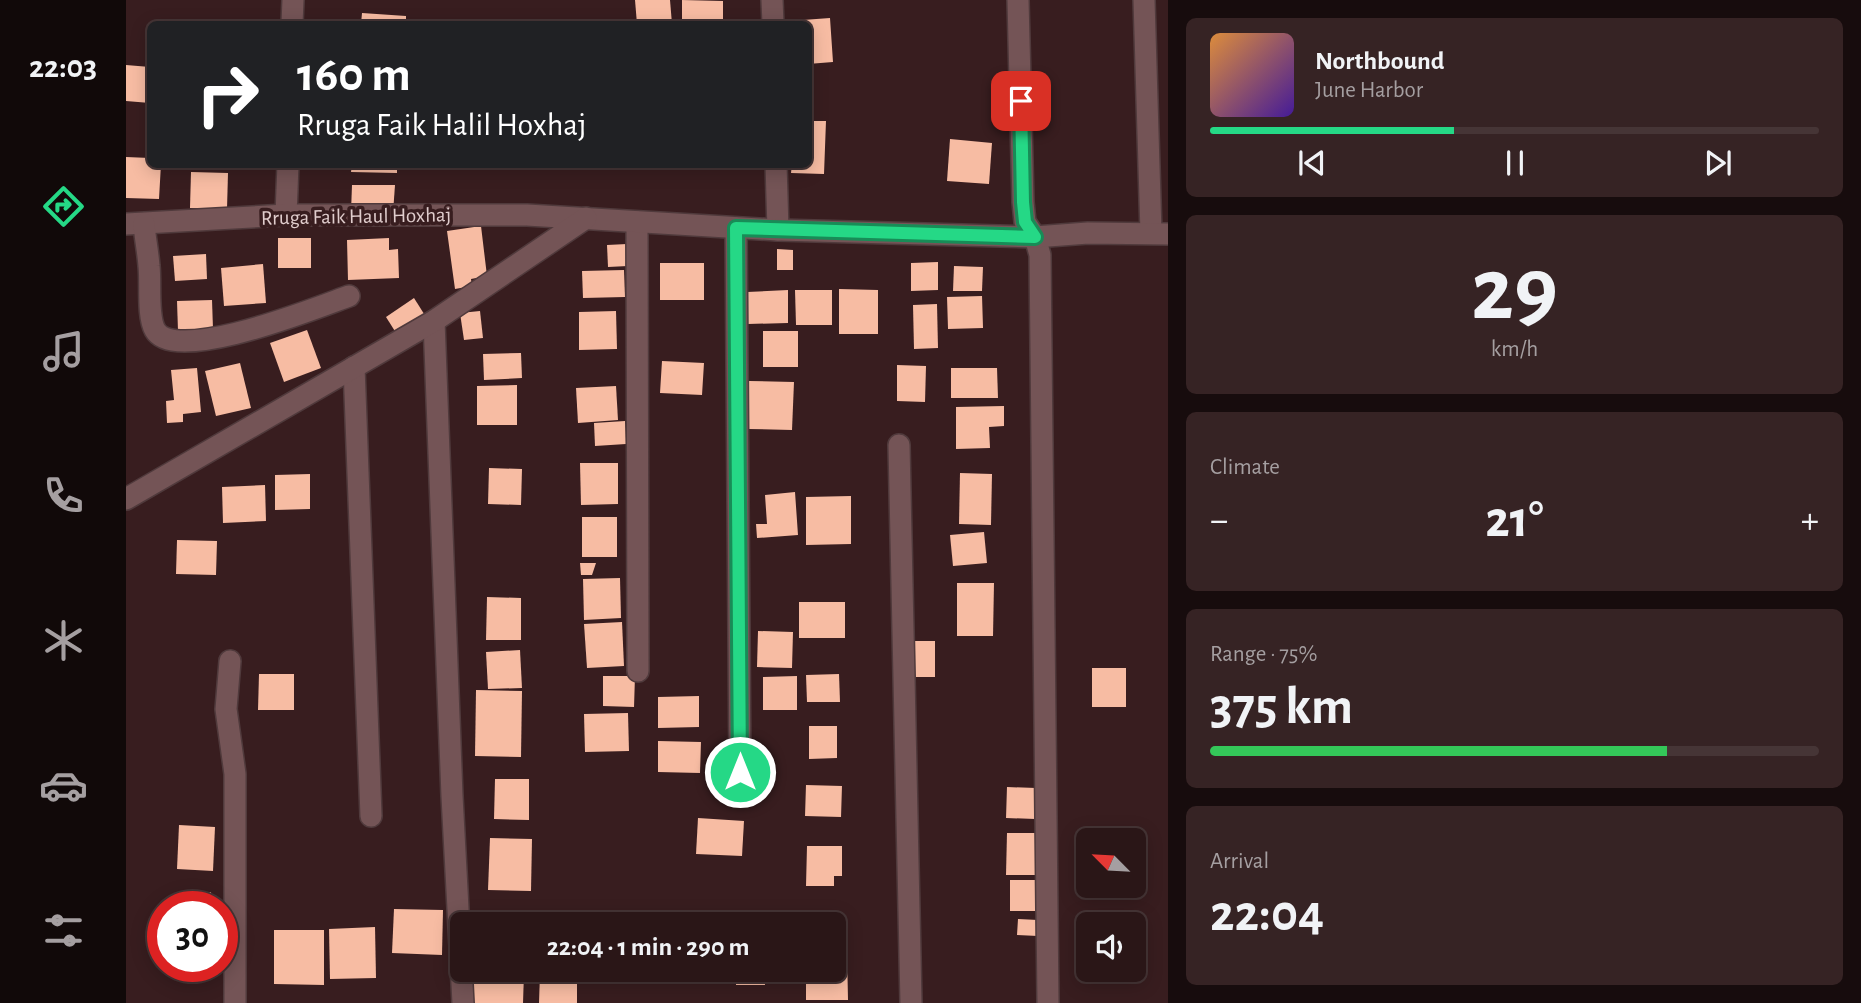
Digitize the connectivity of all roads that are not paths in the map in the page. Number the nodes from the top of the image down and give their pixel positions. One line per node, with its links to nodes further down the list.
1 (293, 0): 5 (street)
2 (772, 0): 6 (street)
3 (1018, 0): 16 (street)
4 (1144, 0): 15 (street)
5 (292, 21)
6 (773, 21)
7 (288, 168): 9 (street)
8 (776, 168): 14 (street)
9 (286, 215): 10 (street, Rruga Faik Haul Hoxhaj); 12 (street, Rruga Faik Haul Hoxhaj)
10 (586, 218): 11 (street, Rruga Faik Haul Hoxhaj); 18 (street)
11 (637, 222): 13 (street, Rruga Faik Haul Hoxhaj); 23 (street)
12 (135, 224): 17 (street)
13 (736, 228): 14 (street, Rruga Faik Haul Hoxhaj); 24 (street)
14 (778, 230): 16 (street, Rruga Faik Haul Hoxhaj)
15 (1160, 234): 16 (street, Rruga Faik Haul Hoxhaj)
16 (1035, 237): 29 (street)
17 (349, 296)
18 (434, 321): 19 (street); 27 (street)
19 (354, 367): 21 (street); 25 (street)
20 (899, 445): 28 (street)
21 (126, 499)
22 (230, 661): 26 (street)
23 (638, 671)
24 (740, 772)
25 (371, 816)
26 (235, 1003)
27 (463, 1003)
28 (911, 1003)
29 (1048, 1003)

